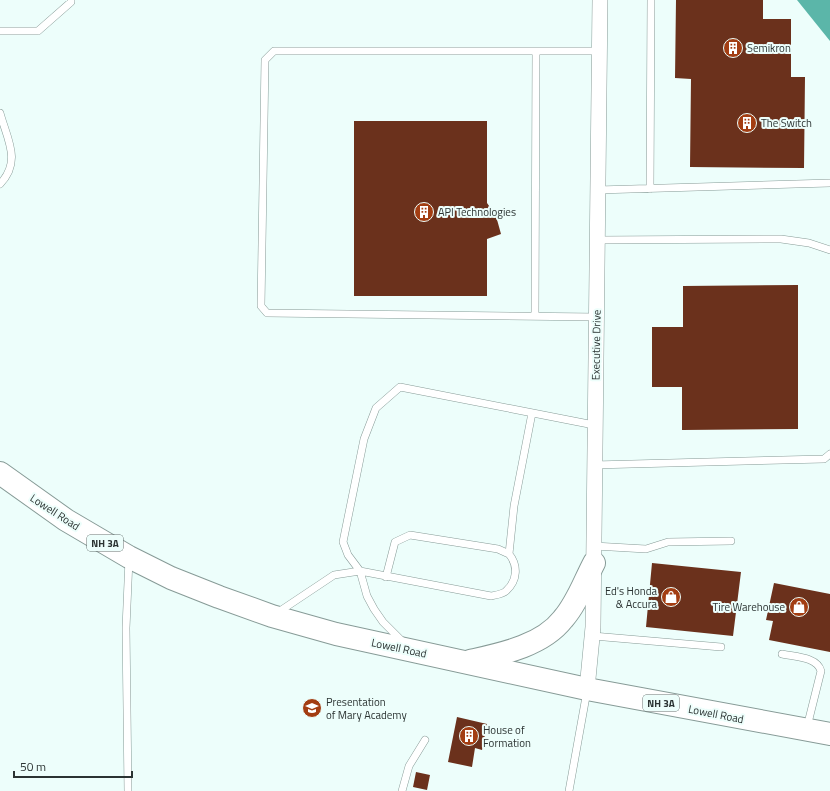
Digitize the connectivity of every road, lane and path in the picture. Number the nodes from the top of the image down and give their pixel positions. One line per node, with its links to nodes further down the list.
1 (71, 0): 4 (lane)
2 (600, 0): 6 (street, Executive Drive)
3 (651, 0): 10 (lane)
4 (0, 31)
5 (536, 51): 6 (lane); 14 (lane); 14 (lane)
6 (599, 51): 11 (street, Executive Drive)
7 (0, 113): 9 (lane)
8 (830, 183): 10 (lane)
9 (0, 184)
10 (650, 189): 11 (lane)
11 (598, 190): 12 (street, Executive Drive)
12 (597, 240): 13 (lane); 15 (street, Executive Drive)
13 (830, 250)
14 (535, 316): 15 (lane)
15 (596, 317): 17 (street, Executive Drive)
16 (532, 413): 17 (lane); 22 (lane); 25 (lane)
17 (594, 425): 19 (street, Executive Drive)
18 (830, 454): 19 (lane)
19 (594, 465): 23 (street, Executive Drive)
20 (0, 473): 24 (main road, Lowell Road / NH 3A)
21 (731, 541): 23 (lane)
22 (509, 554): 26 (lane); 26 (lane)
23 (594, 555): 28 (street, Executive Drive); 32 (main road)
24 (129, 557): 27 (main road, Lowell Road / NH 3A); 37 (lane)
25 (360, 571): 26 (lane); 27 (lane); 30 (lane)
26 (386, 577)
27 (272, 616): 30 (main road, Lowell Road / NH 3A)
28 (593, 636): 29 (lane); 33 (street, Executive Drive)
29 (720, 647)
30 (412, 651): 32 (main road, Lowell Road / NH 3A)
31 (782, 654): 34 (lane)
32 (463, 662): 33 (main road, Lowell Road / NH 3A)
33 (588, 689): 34 (main road, Lowell Road / NH 3A); 39 (lane)
34 (806, 730): 35 (main road, Lowell Road / NH 3A)
35 (830, 734)
36 (426, 740): 38 (lane)
37 (128, 791)
38 (402, 791)
39 (569, 791)

